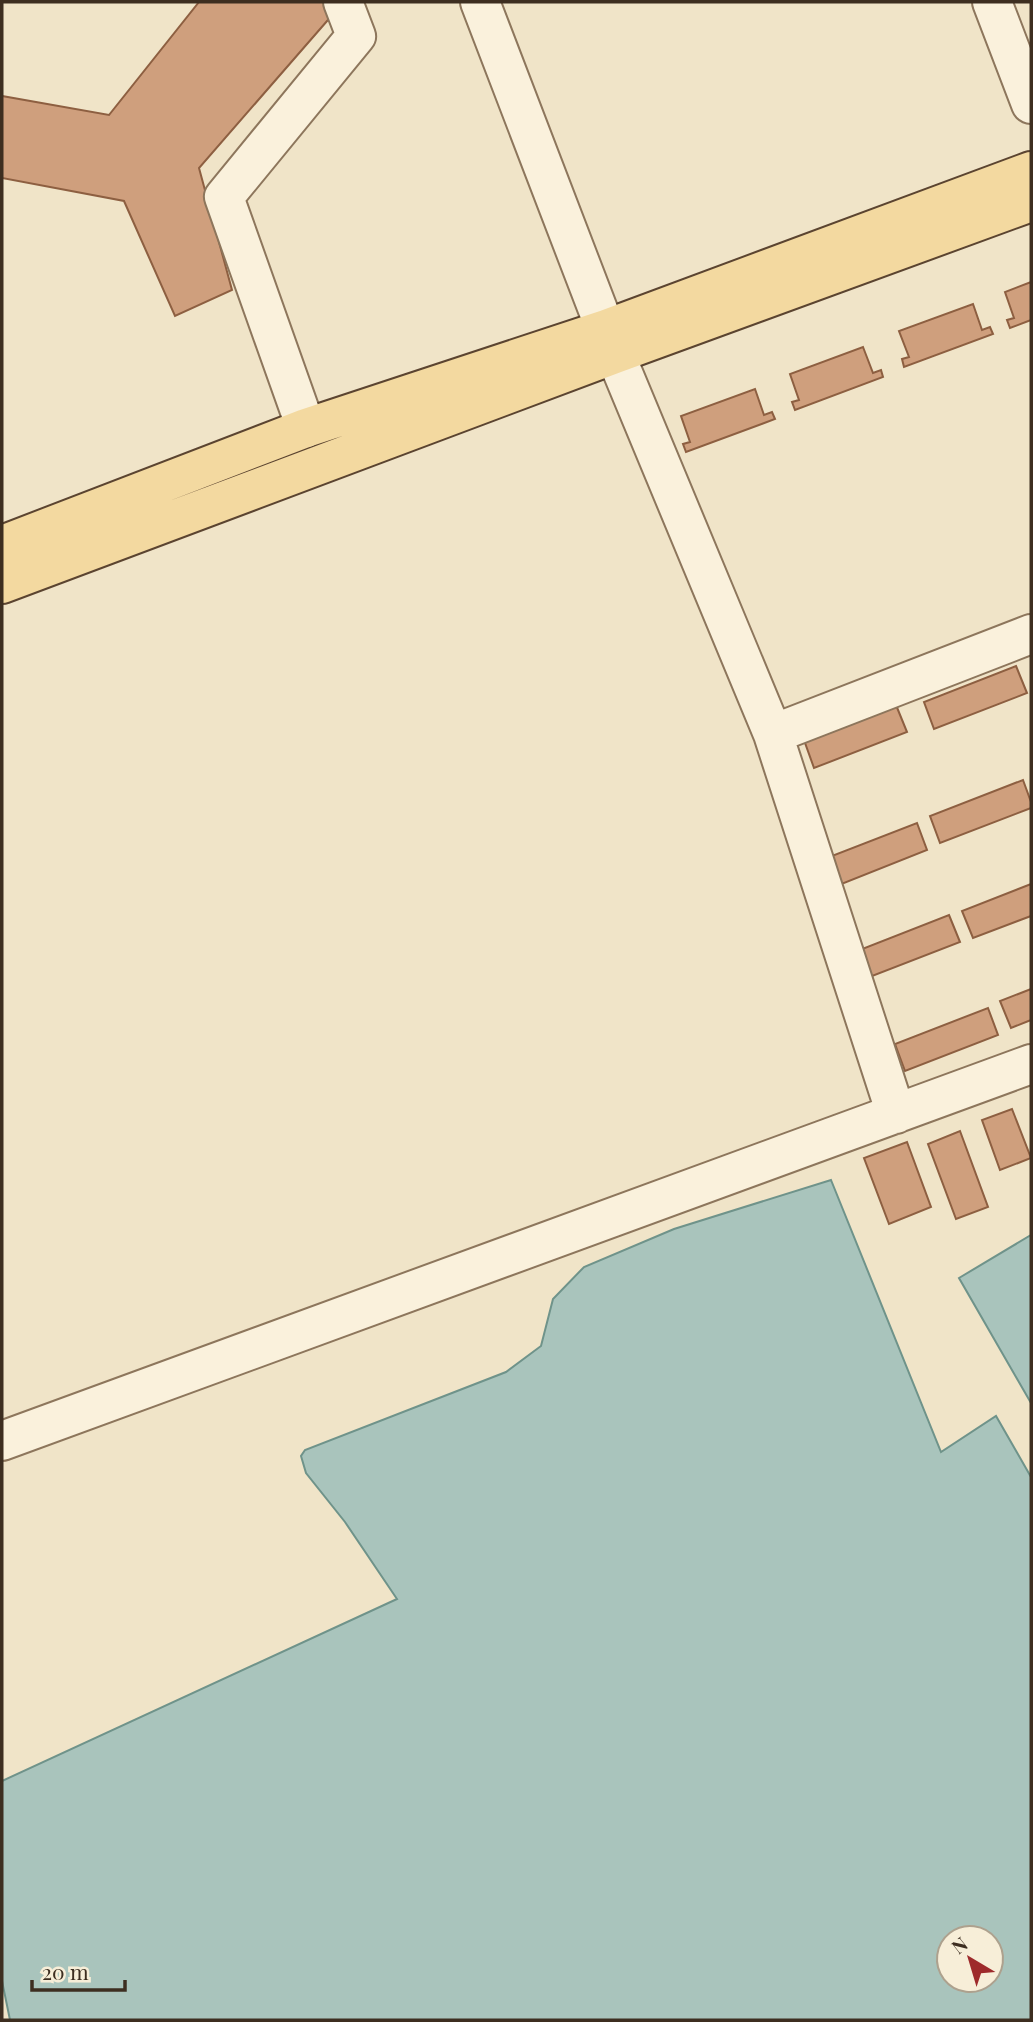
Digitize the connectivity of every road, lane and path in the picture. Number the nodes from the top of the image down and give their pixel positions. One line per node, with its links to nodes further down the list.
1 (343, 2): 8 (street)
2 (480, 2): 7 (street)
3 (992, 2): 4 (street)
4 (1031, 104)
5 (1031, 171): 7 (main road)
6 (1031, 202): 7 (main road)
7 (610, 341): 8 (main road); 10 (main road); 12 (street)
8 (306, 428): 9 (main road)
9 (2, 545)
10 (2, 584)
11 (1031, 634): 12 (street)
12 (773, 734): 14 (street)
13 (1031, 1064): 14 (street)
14 (896, 1114): 15 (street)
15 (2, 1441)

